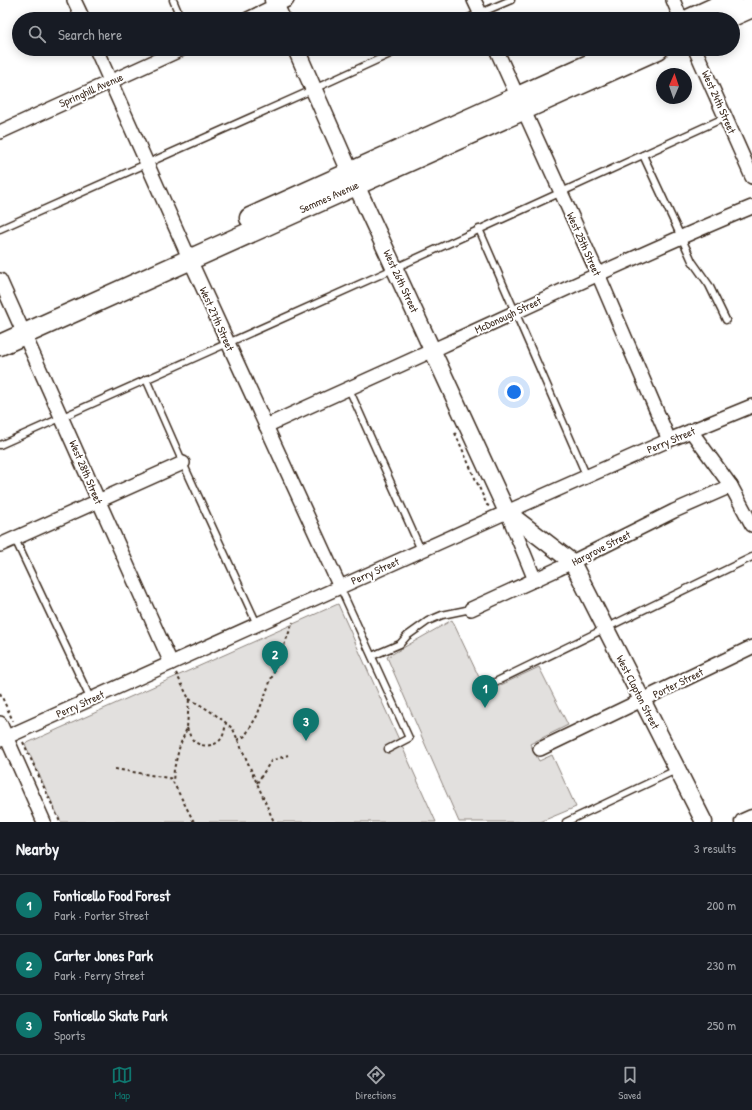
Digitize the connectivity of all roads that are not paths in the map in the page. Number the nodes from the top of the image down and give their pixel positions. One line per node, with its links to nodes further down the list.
1 (74, 0): 9 (street)
2 (173, 0): 10 (lane)
3 (474, 0): 12 (street)
4 (511, 0): 13 (lane)
5 (673, 0): 14 (street)
6 (732, 0): 15 (main road)
7 (279, 6): 11 (street)
8 (752, 7): 16 (main road)
9 (80, 12)
10 (178, 12)
11 (265, 12)
12 (479, 12)
13 (488, 12)
14 (678, 12)
15 (705, 12)
16 (740, 12)
17 (99, 56): 25 (street, West 27th Street)
18 (167, 56): 25 (street, Springhill Avenue)
19 (299, 56): 26 (street, West 26th Street)
20 (387, 56): 26 (lane)
21 (499, 56): 27 (street, West 25th Street)
22 (611, 56): 27 (main road, Semmes Avenue)
23 (640, 56): 27 (main road, Semmes Avenue)
24 (698, 56): 28 (street, West 24th Street)
25 (111, 82): 29 (street, Springhill Avenue); 31 (street, West 27th Street)
26 (314, 89): 31 (lane); 33 (street, West 26th Street)
27 (520, 103): 33 (main road, Semmes Avenue); 34 (street, West 25th Street)
28 (726, 117): 30 (lane); 32 (street, West 24th Street)
29 (0, 132)
30 (643, 154): 34 (lane); 38 (lane)
31 (147, 163): 36 (lane); 39 (street, West 27th Street)
32 (752, 177)
33 (353, 178): 39 (main road, Semmes Avenue); 40 (street, West 26th Street)
34 (560, 192): 37 (lane); 41 (street, West 25th Street)
35 (752, 207): 38 (street, McDonough Street)
36 (0, 229)
37 (479, 229): 40 (lane); 43 (lane)
38 (680, 236): 41 (street, McDonough Street); 44 (lane)
39 (187, 254): 45 (main road, Semmes Avenue); 47 (street, West 27th Street)
40 (395, 268): 47 (lane); 49 (street, West 26th Street)
41 (598, 274): 43 (street, McDonough Street); 56 (street, West 25th Street)
42 (0, 280): 45 (street, West 28th Street)
43 (515, 312): 49 (street, McDonough Street); 59 (lane)
44 (726, 320)
45 (22, 328): 46 (main road, Semmes Avenue); 48 (main road, Semmes Avenue); 53 (street, West 28th Street)
46 (0, 330)
47 (228, 344): 50 (lane); 54 (street, West 27th Street)
48 (0, 345)
49 (433, 350): 51 (street, McDonough Street); 63 (street, West 26th Street)
50 (146, 380): 53 (lane); 58 (lane)
51 (349, 389): 54 (street, McDonough Street); 67 (lane)
52 (752, 406): 55 (street, Perry Street)
53 (62, 417): 57 (lane); 61 (street, West 28th Street)
54 (266, 426): 71 (street, West 27th Street)
55 (691, 431): 56 (street, Perry Street); 60 (street)
56 (669, 440): 59 (street, Perry Street)
57 (0, 446)
58 (183, 463): 61 (street); 73 (lane)
59 (587, 477): 63 (street, Perry Street)
60 (731, 486): 62 (street); 69 (street, Hargrove Street)
61 (98, 501): 65 (street); 77 (street, West 28th Street)
62 (748, 511): 64 (street)
63 (507, 512): 67 (street, Perry Street); 69 (street, West 26th Street); 70 (street, West 26th Street)
64 (752, 525)
65 (15, 539): 66 (street); 79 (lane)
66 (0, 545)
67 (422, 550): 71 (street, Perry Street)
68 (752, 557): 74 (lane)
69 (572, 562): 70 (street, Hargrove Street); 74 (street, West Clopton Street)
70 (535, 580): 72 (street, Hargrove Street)
71 (340, 587): 73 (street, Perry Street); 76 (lane)
72 (471, 610): 76 (lane)
73 (257, 624): 77 (street, Perry Street)
74 (605, 628): 78 (lane); 80 (street, West Clopton Street)
75 (752, 647): 80 (street, Porter Street)
76 (372, 656): 83 (lane)
77 (171, 663): 79 (street, Perry Street)
78 (491, 684)
79 (91, 700): 82 (street, Perry Street)
80 (642, 700): 84 (street, Porter Street); 85 (street, West Clopton Street)
81 (0, 723): 82 (street)
82 (3, 739): 87 (street)
83 (388, 749)
84 (540, 749)
85 (677, 770): 88 (lane); 89 (street, West Clopton Street)
86 (752, 818): 90 (street)
87 (44, 822)
88 (566, 822)
89 (704, 822)
90 (743, 822)

